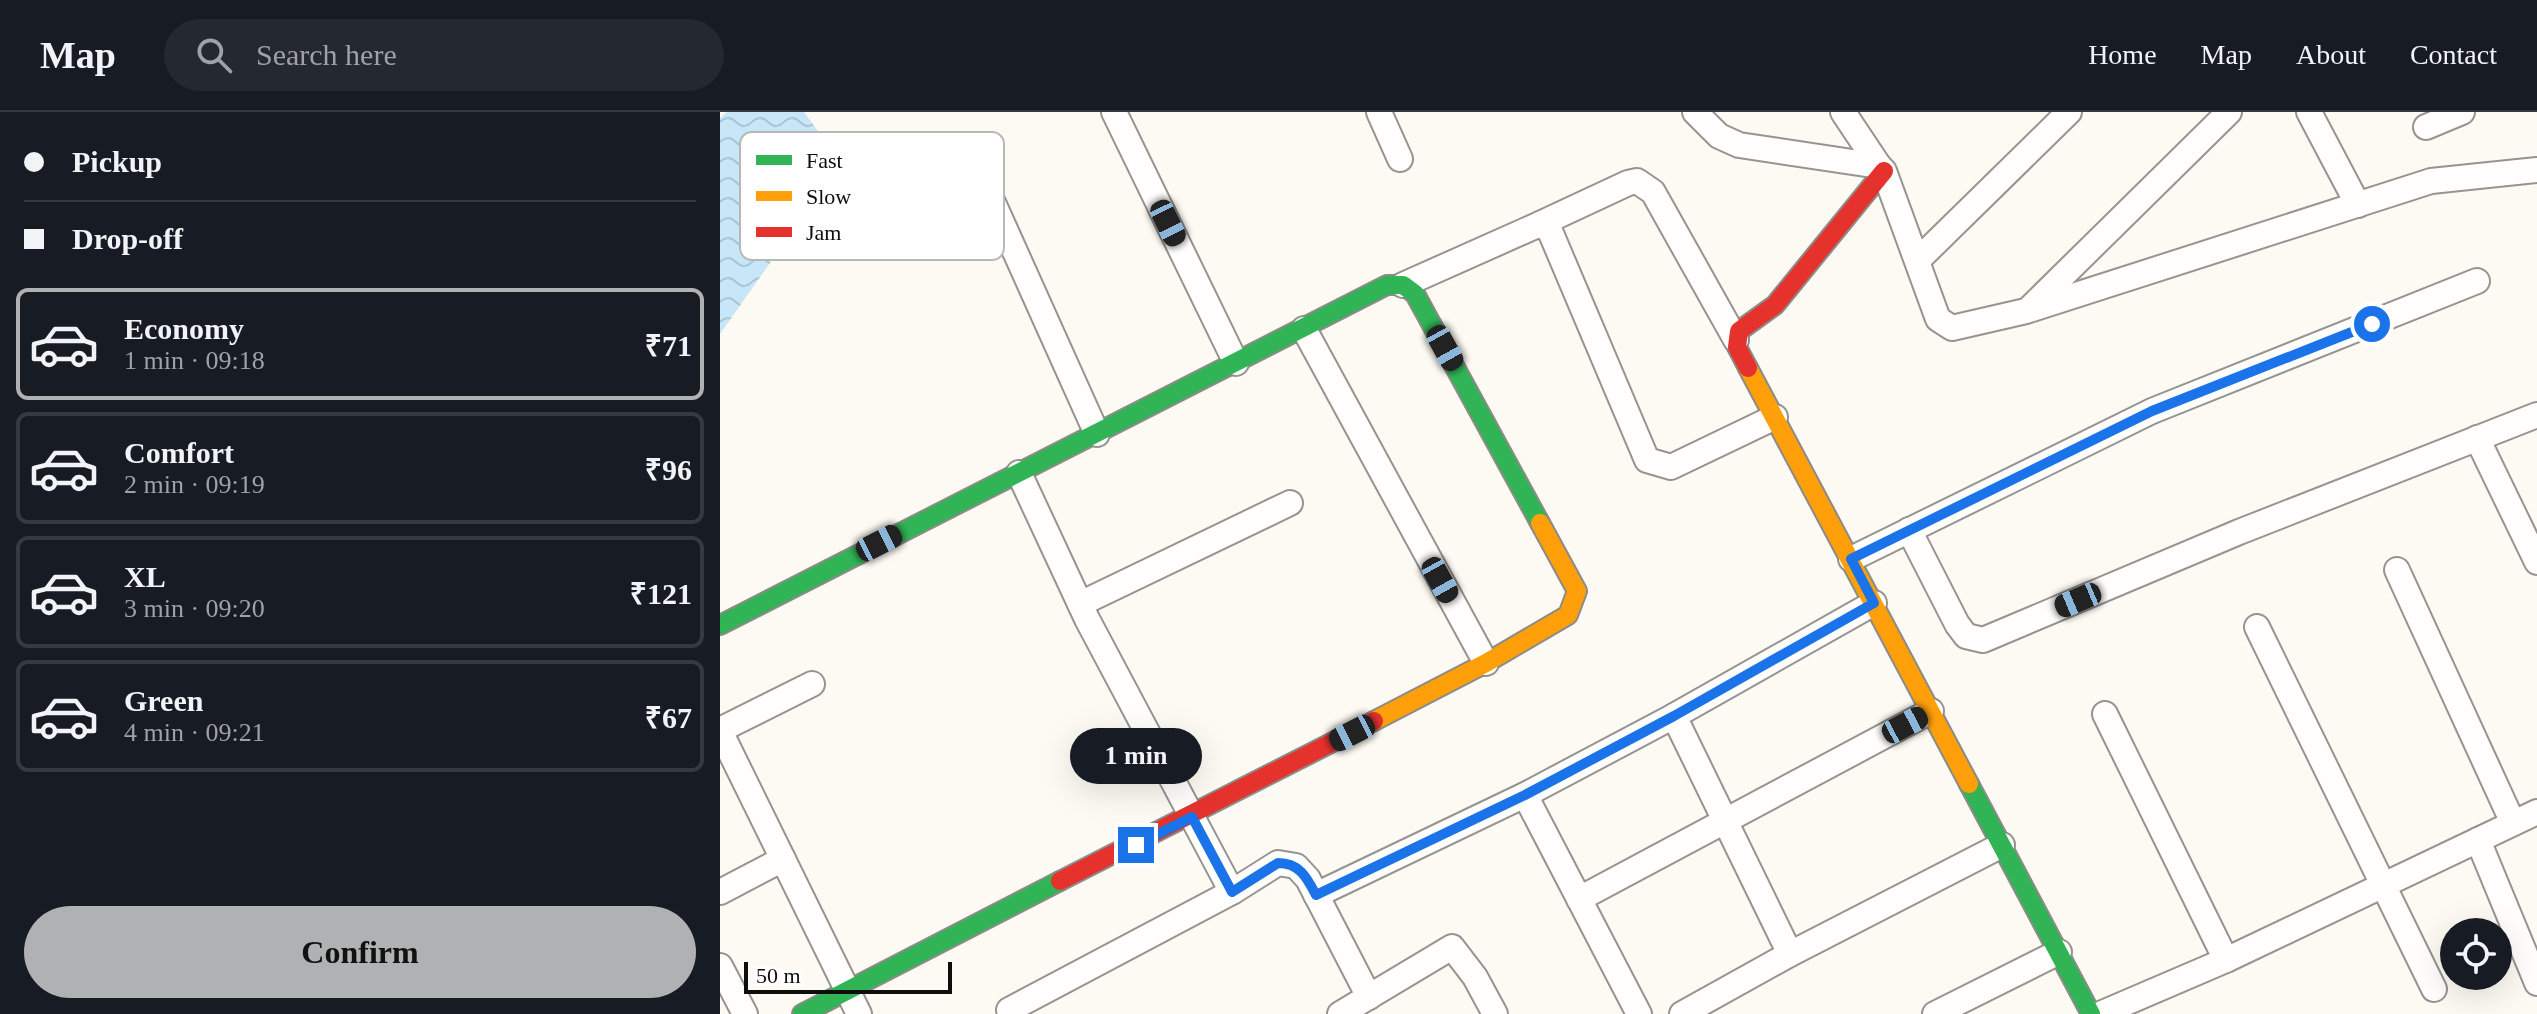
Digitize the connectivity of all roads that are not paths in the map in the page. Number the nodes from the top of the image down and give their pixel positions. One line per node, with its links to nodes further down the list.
1 (1114, 112): 22 (street)
2 (1379, 112): 10 (street)
3 (1695, 112): 11 (street)
4 (1843, 112): 11 (street)
5 (2069, 112): 16 (street)
6 (2229, 112): 19 (street)
7 (2309, 112): 13 (street)
8 (2462, 112): 9 (street)
9 (2426, 127)
10 (1400, 159)
11 (1881, 168): 16 (street); 21 (street)
12 (2537, 170): 13 (street)
13 (2358, 205): 19 (street)
14 (1540, 224): 18 (street); 21 (street); 24 (street)
15 (1004, 227): 25 (street)
16 (1918, 260): 19 (street)
17 (2477, 281): 29 (street)
18 (1403, 285): 20 (street); 37 (street)
19 (2026, 311)
20 (1304, 329): 22 (street); 37 (street)
21 (1736, 340): 24 (street)
22 (1236, 363): 25 (street)
23 (2537, 415): 26 (street)
24 (1775, 417): 30 (street)
25 (1097, 434): 27 (street)
26 (2477, 438): 29 (street); 31 (street)
27 (1019, 473): 34 (street); 35 (street)
28 (1290, 503): 34 (street)
29 (1909, 530): 30 (street)
30 (1851, 559): 33 (street)
31 (2537, 562)
32 (2397, 570): 47 (street)
33 (1874, 603): 39 (street); 41 (street)
34 (1080, 604): 45 (street)
35 (720, 625)
36 (2257, 627): 51 (street)
37 (1486, 663): 45 (street)
38 (812, 684): 42 (street)
39 (1931, 711): 46 (street); 49 (street)
40 (2105, 714): 58 (street)
41 (1674, 716): 43 (street); 46 (street)
42 (720, 730): 50 (street)
43 (1525, 795): 54 (street); 55 (street)
44 (2537, 812): 47 (street)
45 (1192, 817): 53 (street); 62 (street)
46 (1725, 821): 55 (street); 57 (street)
47 (2513, 823): 48 (street)
48 (2478, 840): 51 (street); 60 (street)
49 (2002, 845): 56 (street); 57 (street)
50 (783, 859): 52 (street); 62 (street)
51 (2382, 886): 58 (street); 61 (street)
52 (720, 892)
53 (1232, 892): 54 (street); 64 (street)
54 (1316, 895): 63 (street)
55 (1579, 899): 70 (street)
56 (2059, 952): 72 (street); 73 (street)
57 (1790, 954): 71 (street)
58 (2226, 960): 74 (street)
59 (720, 966): 65 (street)
60 (2537, 983)
61 (2434, 989)
62 (847, 990): 66 (street); 67 (street)
63 (1369, 997): 68 (street); 69 (street)
64 (1008, 1013)
65 (745, 1014)
66 (802, 1014)
67 (859, 1014)
68 (1340, 1014)
69 (1495, 1014)
70 (1639, 1014)
71 (1682, 1014)
72 (1935, 1014)
73 (2091, 1014)
74 (2100, 1014)

